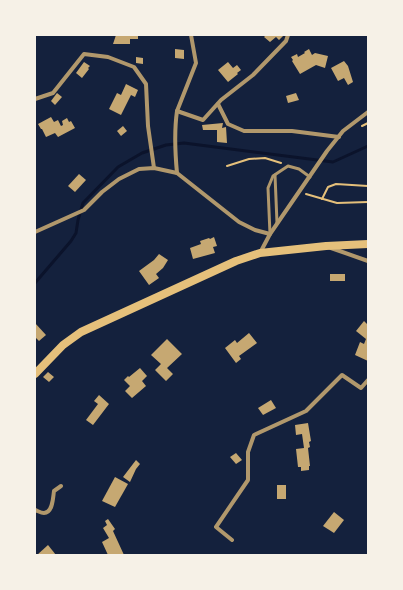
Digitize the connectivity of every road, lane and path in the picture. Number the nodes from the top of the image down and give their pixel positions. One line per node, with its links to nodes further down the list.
1 (191, 35): 5 (street)
2 (288, 35): 4 (street)
3 (35, 99): 10 (street)
4 (218, 104): 5 (street); 7 (street)
5 (177, 111): 11 (street)
6 (368, 112): 7 (street)
7 (339, 137): 13 (street)
8 (227, 166): 9 (path)
9 (288, 166): 12 (lane); 13 (lane)
10 (154, 168): 11 (street); 19 (street)
11 (177, 173): 20 (street)
12 (275, 175): 18 (lane); 20 (lane)
13 (310, 177): 15 (street)
14 (368, 186): 16 (path)
15 (299, 192): 16 (path); 18 (street)
16 (322, 199): 17 (path)
17 (368, 202)
18 (277, 223): 20 (street)
19 (35, 232)
20 (270, 234): 23 (street)
21 (368, 244): 22 (main road)
22 (326, 246): 23 (main road); 24 (street)
23 (260, 253): 25 (main road)
24 (368, 261)
25 (35, 374)
26 (368, 380): 29 (street)
27 (61, 486): 28 (street)
28 (35, 510)
29 (232, 540)

